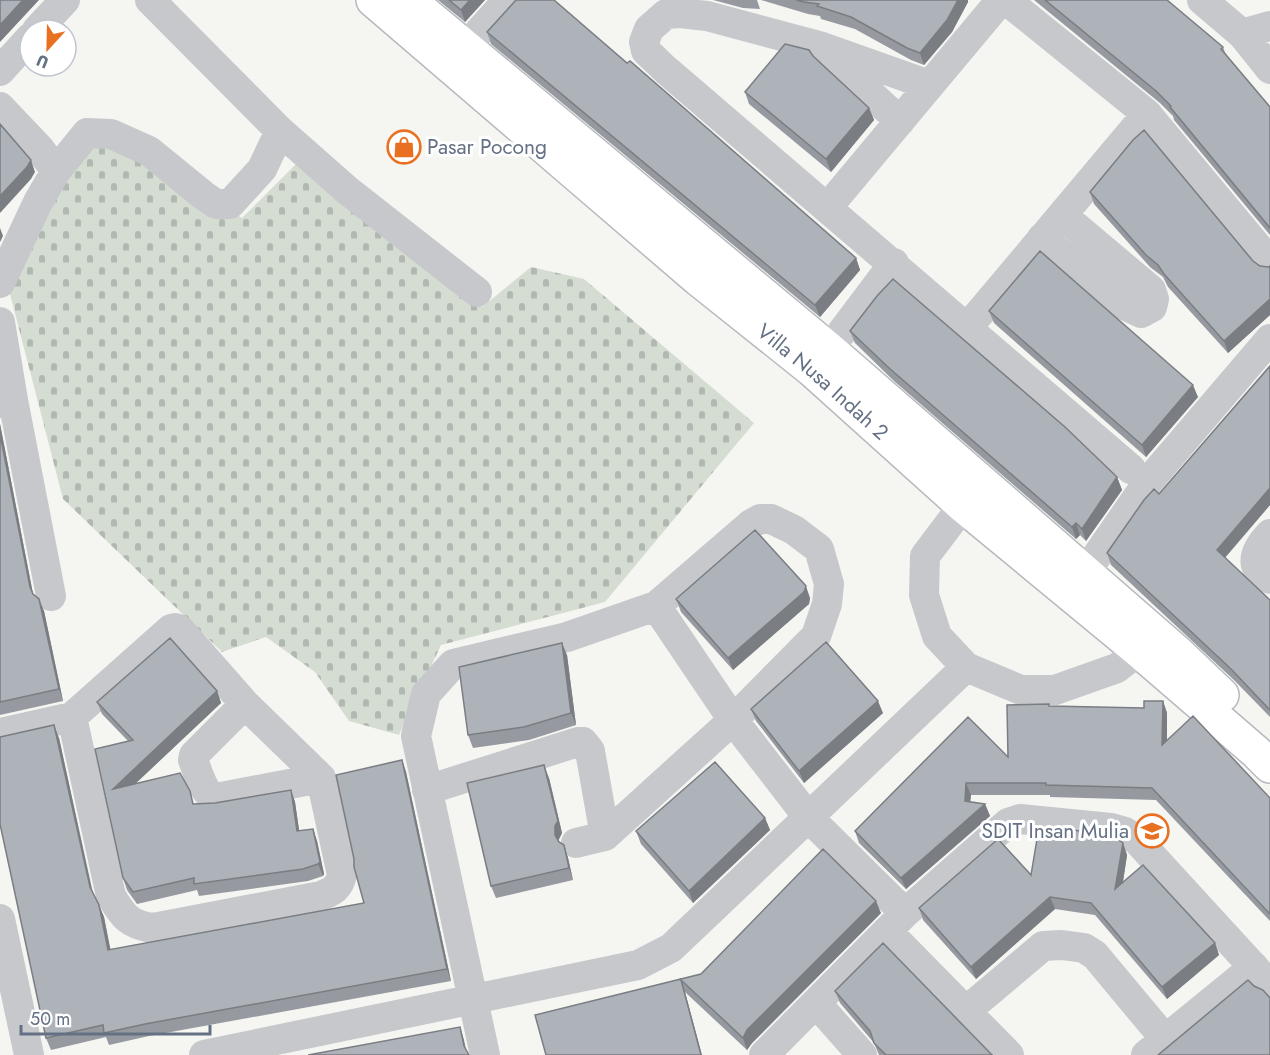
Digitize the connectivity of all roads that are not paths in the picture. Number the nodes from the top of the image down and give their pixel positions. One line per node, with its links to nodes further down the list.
1 (65, 0): 9 (street)
2 (150, 0): 21 (street)
3 (373, 0): 13 (main road, Villa Nusa Indah 2)
4 (409, 0): 13 (main road, Villa Nusa Indah 2)
5 (508, 0): 13 (street)
6 (1001, 0): 17 (street)
7 (1006, 0): 19 (street)
8 (1202, 0): 11 (street)
9 (49, 18)
10 (1270, 26): 11 (street)
11 (1242, 34): 15 (street)
12 (819, 46): 17 (street); 20 (street); 23 (street)
13 (466, 49): 33 (main road, Villa Nusa Indah 2)
14 (18, 51): 16 (street)
15 (1270, 69)
16 (0, 71)
17 (930, 85): 20 (street)
18 (0, 107): 22 (street)
19 (1146, 114): 24 (street); 26 (street)
20 (900, 121): 23 (street)
21 (280, 131): 22 (street); 29 (street)
22 (56, 171): 28 (street)
23 (827, 208): 27 (street)
24 (1062, 215): 25 (street); 25 (street)
25 (1042, 238): 31 (street)
26 (1270, 262)
27 (894, 263): 31 (street); 33 (street)
28 (0, 283)
29 (477, 292)
30 (0, 322): 34 (street)
31 (968, 327): 35 (street)
32 (1270, 339): 39 (street)
33 (828, 351): 36 (main road, Villa Nusa Indah 2)
34 (6, 402): 40 (street)
35 (1131, 469)
36 (972, 493): 39 (main road, Villa Nusa Indah 2); 43 (street)
37 (1270, 534): 38 (street)
38 (1270, 579)
39 (1075, 582): 42 (main road, Villa Nusa Indah 2); 48 (main road, Villa Nusa Indah 2)
40 (51, 596)
41 (656, 606): 46 (street); 46 (street); 51 (street)
42 (1139, 651): 43 (street); 49 (main road, Villa Nusa Indah 2)
43 (966, 667): 52 (street)
44 (245, 704): 45 (street); 50 (street); 50 (street)
45 (72, 717): 47 (street); 50 (street)
46 (733, 720): 52 (street); 53 (street)
47 (0, 733)
48 (1270, 740)
49 (1270, 766)
50 (321, 778)
51 (427, 790): 53 (street); 58 (street)
52 (808, 817): 56 (street); 58 (street)
53 (606, 836): 54 (street)
54 (576, 843)
55 (0, 919): 62 (street)
56 (896, 922): 57 (street); 59 (street); 60 (street)
57 (1262, 976): 61 (street)
58 (473, 999): 63 (street); 64 (street)
59 (816, 1004): 65 (street); 66 (street)
60 (966, 1011): 61 (street); 67 (street)
61 (1156, 1047)
62 (29, 1055)
63 (204, 1055)
64 (485, 1055)
65 (764, 1055)
66 (862, 1055)
67 (1010, 1055)

